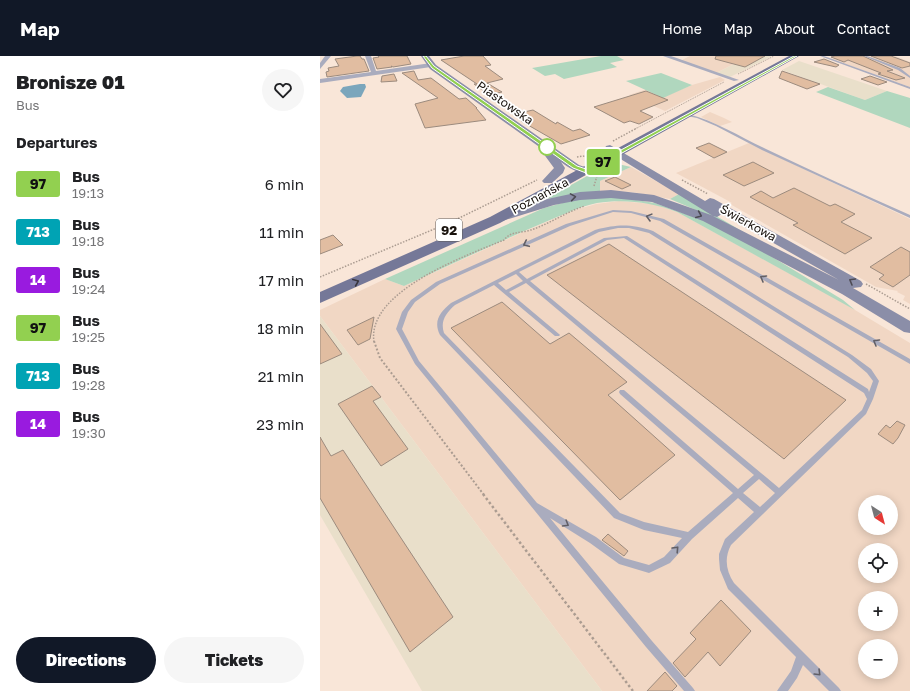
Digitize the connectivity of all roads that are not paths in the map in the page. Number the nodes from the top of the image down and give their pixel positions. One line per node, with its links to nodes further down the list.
1 (328, 56): 10 (street)
2 (368, 56): 12 (street)
3 (425, 56): 9 (street, Piastowska)
4 (666, 56): 15 (street)
5 (784, 56): 15 (main road, Poznańska / 92)
6 (795, 56): 18 (main road, Poznańska / 92)
7 (821, 56): 17 (lane)
8 (865, 56): 13 (lane)
9 (431, 65): 12 (street); 19 (street, Piastowska)
10 (320, 67)
11 (910, 71): 13 (lane)
12 (374, 73): 16 (street)
13 (904, 73): 14 (lane)
14 (910, 77)
15 (733, 79): 20 (main road, Poznańska / 92)
16 (320, 81)
17 (910, 88)
18 (688, 115): 20 (main road, Poznańska / 92); 23 (lane)
19 (529, 135): 21 (street, Piastowska); 22 (street)
20 (620, 154): 21 (main road, Poznańska / 92); 21 (main road, Poznańska / 92); 21 (street, Świerkowa); 29 (street, Świerkowa); 32 (street, Świerkowa, one-way to 20)
21 (586, 168): 22 (main road, Poznańska / 92); 24 (main road, Poznańska / 92)
22 (548, 181): 28 (main road, Poznańska / 92)
23 (910, 217)
24 (495, 220): 29 (street, one-way to 29); 31 (main road, Poznańska / 92, one-way to 24)
25 (516, 272): 26 (lane); 27 (lane); 37 (lane)
26 (527, 281): 30 (lane); 37 (lane); 38 (lane)
27 (495, 282): 30 (lane); 43 (lane)
28 (320, 285)
29 (845, 290): 33 (street, Świerkowa)
30 (506, 292): 34 (lane)
31 (320, 298)
32 (910, 315)
33 (910, 328)
34 (557, 335)
35 (910, 362): 41 (lane, one-way to 41)
36 (622, 392): 39 (lane)
37 (870, 399): 40 (lane)
38 (759, 475): 39 (lane); 40 (lane)
39 (739, 493): 42 (lane); 43 (lane)
40 (780, 493): 42 (lane)
41 (533, 503): 43 (lane, one-way to 43); 45 (lane)
42 (760, 512): 44 (lane)
43 (689, 536)
44 (801, 656): 46 (lane); 47 (lane, one-way to 47)
45 (690, 691)
46 (782, 691)
47 (836, 691)

